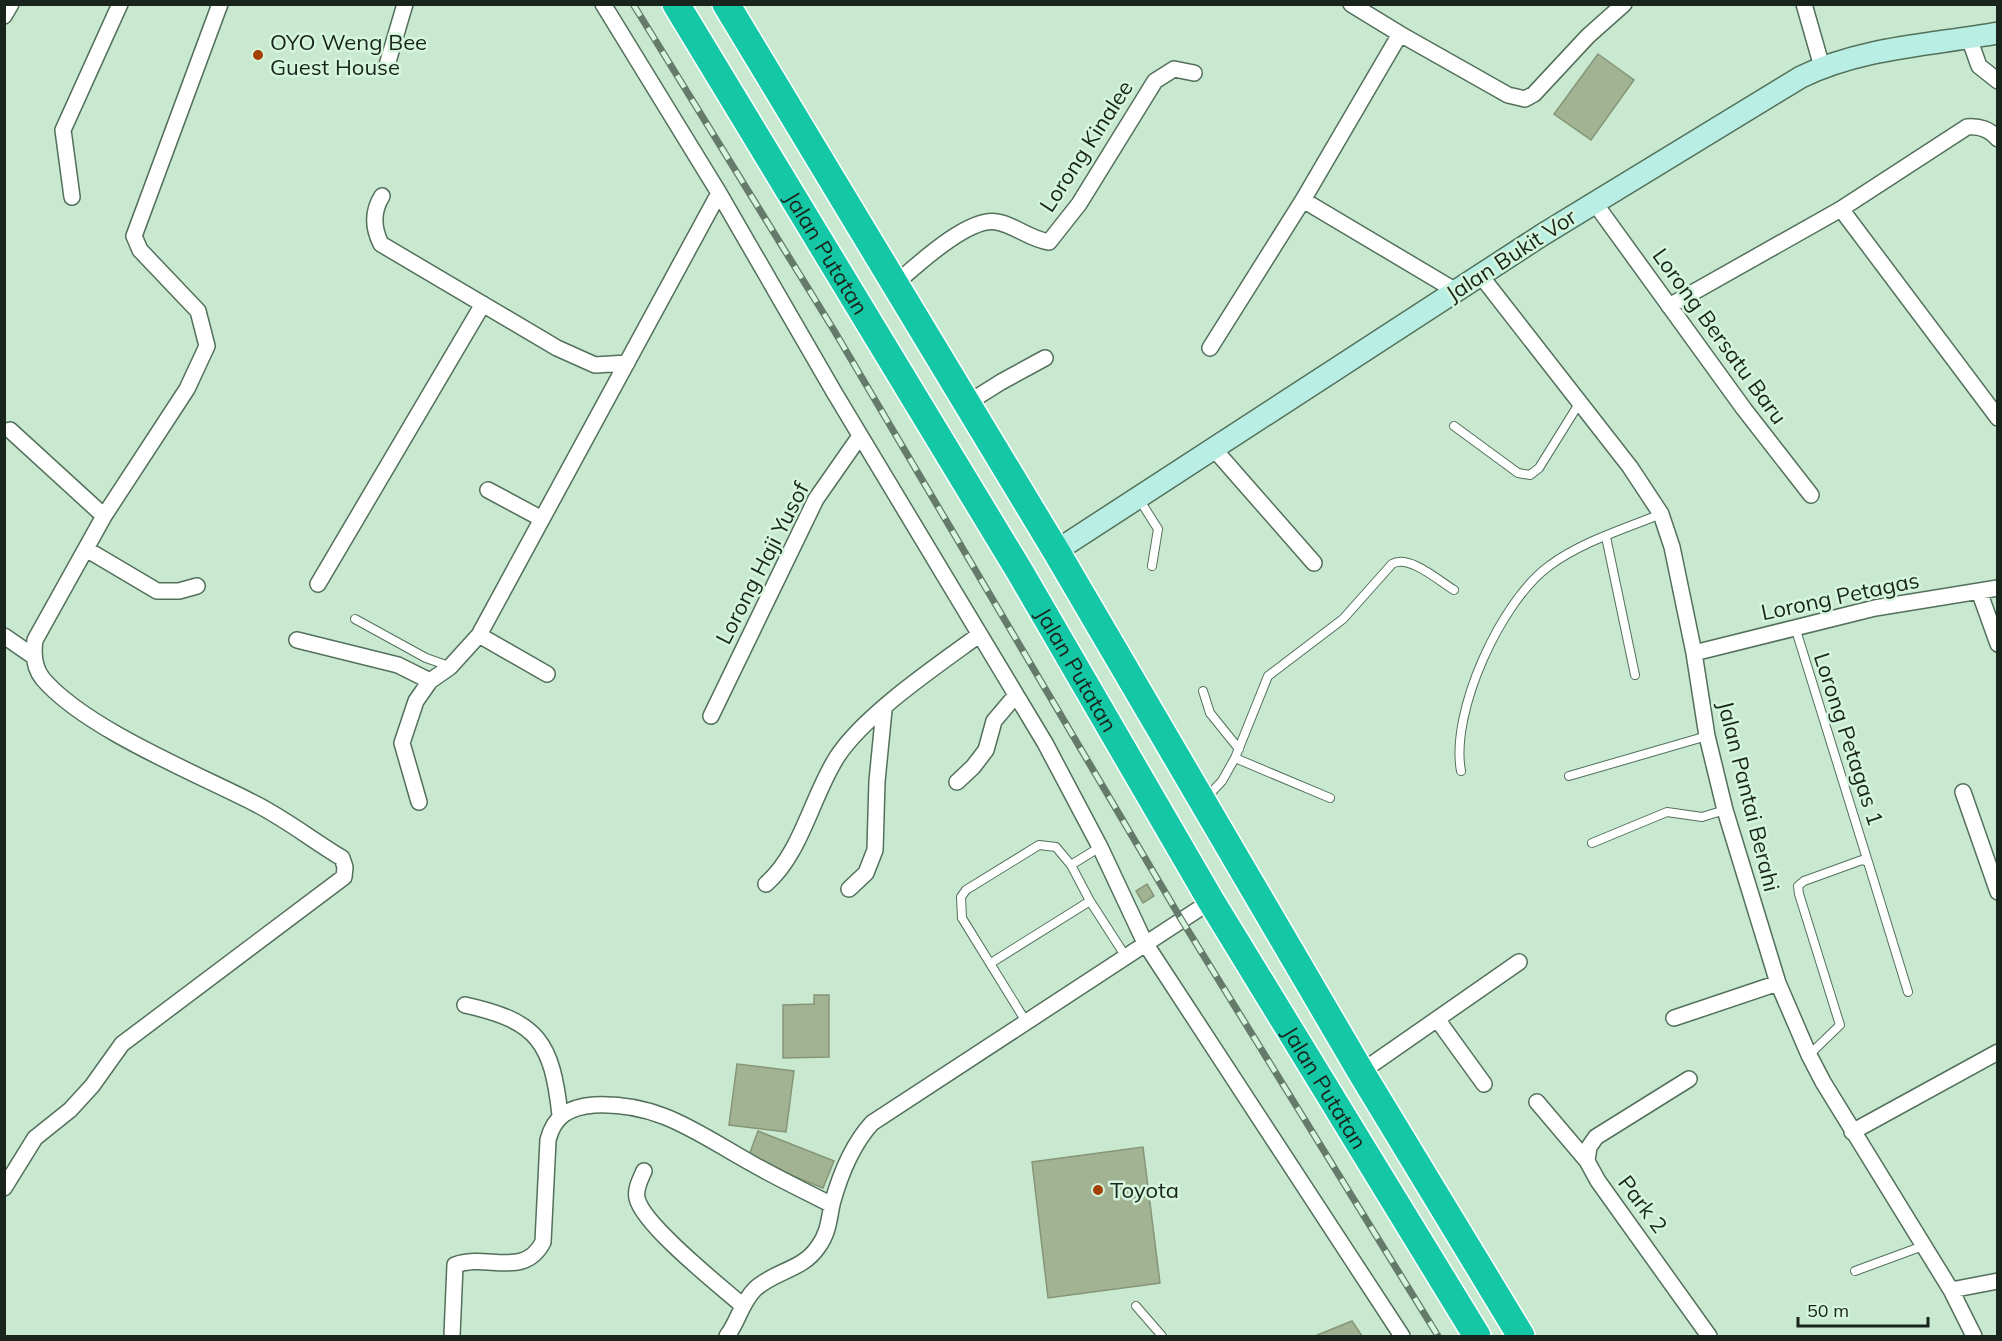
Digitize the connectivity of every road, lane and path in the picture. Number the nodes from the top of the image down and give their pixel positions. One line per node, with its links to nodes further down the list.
1 (11, 4): 11 (street)
2 (120, 4): 22 (street)
3 (220, 4): 45 (street)
4 (405, 4): 15 (street)
5 (603, 4): 20 (street)
6 (676, 4): 50 (highway, Jalan Putatan)
7 (1351, 4): 13 (street)
8 (1624, 4): 13 (street)
9 (1804, 4): 16 (street)
10 (735, 11): 27 (highway, Jalan Putatan)
11 (4, 16)
12 (1998, 33): 14 (street, Jalan Bukit Vor)
13 (1400, 34): 23 (street)
14 (1969, 38): 16 (street, Jalan Bukit Vor); 18 (street)
15 (387, 65)
16 (1822, 67): 24 (street, Jalan Bukit Vor)
17 (1194, 74): 27 (street, Lorong Kinalee)
18 (1998, 81)
19 (1998, 139): 25 (street)
20 (719, 193): 33 (street); 39 (street)
21 (382, 196): 29 (street)
22 (72, 197)
23 (1303, 200): 28 (street); 31 (street)
24 (1594, 202): 26 (street, Jalan Bukit Vor); 30 (street, Lorong Bersatu Baru)
25 (1841, 209): 30 (street); 36 (street)
26 (1481, 276): 28 (street, Jalan Bukit Vor); 34 (street, Jalan Pantai Berahi)
27 (895, 284): 35 (highway, Jalan Putatan)
28 (1456, 291): 40 (street, Jalan Bukit Vor)
29 (483, 304): 33 (street); 53 (street)
30 (1669, 306): 42 (street, Lorong Bersatu Baru)
31 (1210, 348)
32 (1045, 358): 35 (street)
33 (627, 363): 46 (street)
34 (1580, 402): 37 (lane); 44 (street, Jalan Pantai Berahi)
35 (966, 404): 48 (highway, Jalan Putatan)
36 (1998, 418)
37 (1454, 426)
38 (10, 430): 45 (street)
39 (860, 436): 61 (street); 74 (street, Lorong Haji Yusof)
40 (1214, 449): 43 (street, Jalan Bukit Vor); 51 (street)
41 (488, 490): 46 (street)
42 (1811, 495)
43 (1139, 499): 48 (street, Jalan Bukit Vor); 52 (lane)
44 (1662, 514): 47 (lane); 65 (street, Jalan Pantai Berahi)
45 (104, 516): 49 (street)
46 (542, 519): 60 (street)
47 (1606, 537): 69 (lane); 78 (lane)
48 (1051, 543): 50 (highway); 84 (highway, Jalan Putatan)
49 (86, 549): 54 (street); 66 (street)
50 (1012, 558): 94 (highway, Jalan Putatan)
51 (1314, 563)
52 (1152, 566)
53 (318, 584)
54 (197, 586)
55 (1998, 588): 57 (street, Lorong Petagas)
56 (1454, 590): 76 (lane)
57 (1978, 591): 59 (street, Lorong Petagas); 64 (street)
58 (355, 619): 67 (lane)
59 (1795, 627): 65 (street, Lorong Petagas); 88 (lane, Lorong Petagas 1)
60 (479, 635): 67 (street); 68 (street)
61 (980, 635): 72 (street); 73 (street)
62 (4, 636): 66 (street)
63 (297, 640): 70 (street)
64 (1998, 644)
65 (1694, 653): 75 (street, Jalan Pantai Berahi)
66 (33, 656): 117 (street)
67 (450, 667): 70 (street)
68 (547, 674)
69 (1635, 675)
70 (430, 681): 83 (street)
71 (1203, 691): 76 (lane)
72 (1016, 695): 80 (street); 87 (street)
73 (884, 710): 90 (street); 91 (street)
74 (711, 716)
75 (1707, 736): 79 (lane); 85 (street, Jalan Pantai Berahi)
76 (1239, 749): 77 (lane)
77 (1235, 758): 82 (lane); 84 (lane)
78 (1461, 771)
79 (1569, 776)
80 (957, 782)
81 (1964, 792): 92 (street)
82 (1330, 798)
83 (419, 802)
84 (1202, 802): 96 (highway, Jalan Putatan)
85 (1725, 810): 86 (lane); 101 (street, Jalan Pantai Berahi)
86 (1592, 843)
87 (1100, 847): 89 (lane); 95 (street)
88 (1869, 862): 102 (lane, Lorong Petagas 1); 108 (lane)
89 (1071, 865): 93 (lane); 99 (lane)
90 (766, 884)
91 (849, 889)
92 (1998, 892)
93 (1089, 901): 97 (lane); 99 (lane)
94 (1211, 901): 95 (street); 100 (highway, Jalan Putatan)
95 (1145, 943): 97 (street); 128 (street)
96 (1292, 956): 100 (highway); 109 (highway, Jalan Putatan)
97 (1126, 957): 106 (street)
98 (1519, 962): 104 (street)
99 (991, 963): 106 (lane)
100 (1258, 978): 129 (highway, Jalan Putatan)
101 (1778, 983): 105 (street); 108 (street, Jalan Pantai Berahi)
102 (1908, 992)
103 (465, 1005): 113 (street)
104 (1437, 1018): 109 (street); 111 (street)
105 (1674, 1018)
106 (1025, 1020): 118 (street)
107 (1998, 1052): 114 (street)
108 (1809, 1055): 114 (street, Jalan Pantai Berahi)
109 (1361, 1072): 130 (highway, Jalan Putatan)
110 (1689, 1078): 115 (street)
111 (1484, 1084)
112 (1537, 1102): 115 (street, Park 2)
113 (560, 1115): 118 (street); 125 (street)
114 (1852, 1132): 119 (street, Jalan Pantai Berahi)
115 (1587, 1161): 131 (street, Park 2)
116 (644, 1171): 123 (street)
117 (4, 1188)
118 (832, 1205): 123 (street)
119 (1923, 1246): 120 (lane); 122 (street, Jalan Pantai Berahi)
120 (1855, 1271)
121 (1998, 1281): 122 (street)
122 (1951, 1290): 132 (street, Jalan Pantai Berahi)
123 (742, 1305): 126 (street)
124 (1136, 1306): 127 (lane)
125 (452, 1336)
126 (727, 1336)
127 (1162, 1336)
128 (1402, 1336)
129 (1477, 1336)
130 (1521, 1336)
131 (1710, 1336)
132 (1974, 1336)

